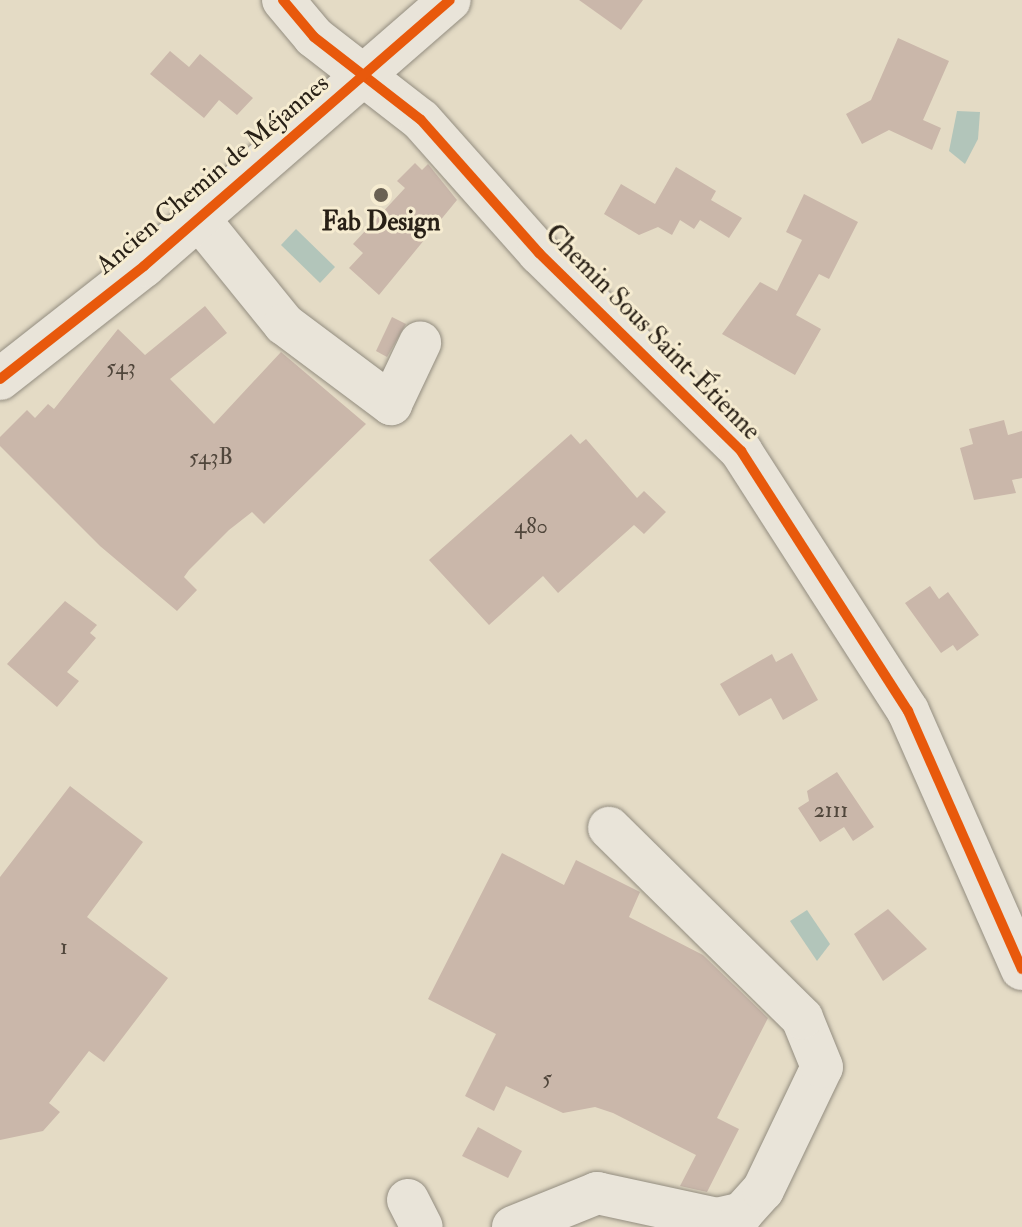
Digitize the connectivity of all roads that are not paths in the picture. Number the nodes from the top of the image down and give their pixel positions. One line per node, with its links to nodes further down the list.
1 (283, 0): 3 (street, Chemin Sous Saint-Étienne)
2 (450, 0): 3 (street, Ancien Chemin de Méjannes)
3 (365, 75): 4 (street, Ancien Chemin de Méjannes); 8 (street, Chemin Sous Saint-Étienne)
4 (199, 219): 5 (street); 6 (street, Ancien Chemin de Méjannes)
5 (420, 343)
6 (0, 379)
7 (609, 828): 9 (street)
8 (1022, 969)
9 (513, 1227)

